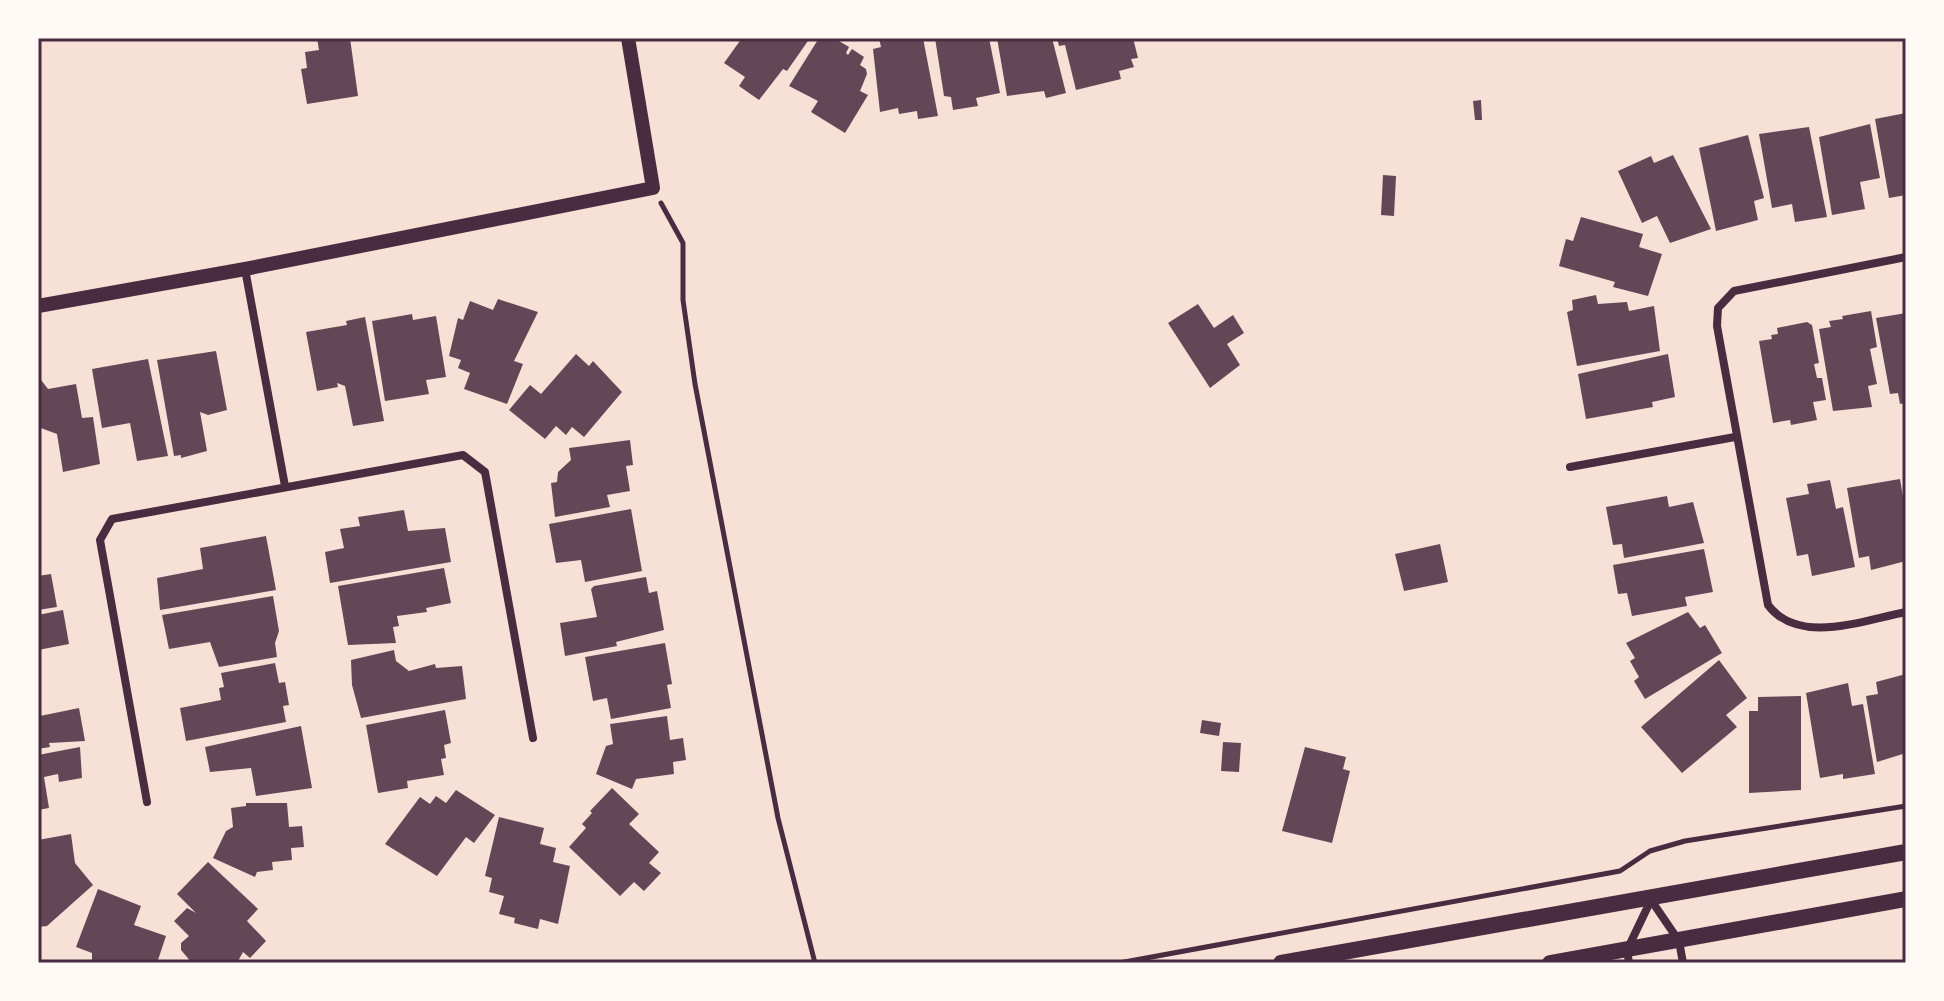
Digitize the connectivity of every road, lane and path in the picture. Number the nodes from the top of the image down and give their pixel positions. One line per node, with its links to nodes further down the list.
1 (628, 38): 2 (street)
2 (653, 188): 4 (street); 18 (path)
3 (1906, 257): 6 (street)
4 (245, 269): 5 (street); 8 (street)
5 (38, 306)
6 (1735, 437): 7 (street); 9 (street)
7 (1570, 467)
8 (285, 486): 10 (street); 11 (street)
9 (1906, 612)
10 (533, 738)
11 (147, 802)
12 (1906, 806): 19 (path)
13 (1906, 852): 15 (main road)
14 (1906, 899): 16 (main road)
15 (1651, 900): 16 (street); 17 (street); 20 (main road)
16 (1679, 941): 17 (main road); 22 (street)
17 (1628, 956): 21 (main road)
18 (815, 963)
19 (1119, 963)
20 (1281, 963)
21 (1550, 963)
22 (1683, 963)

